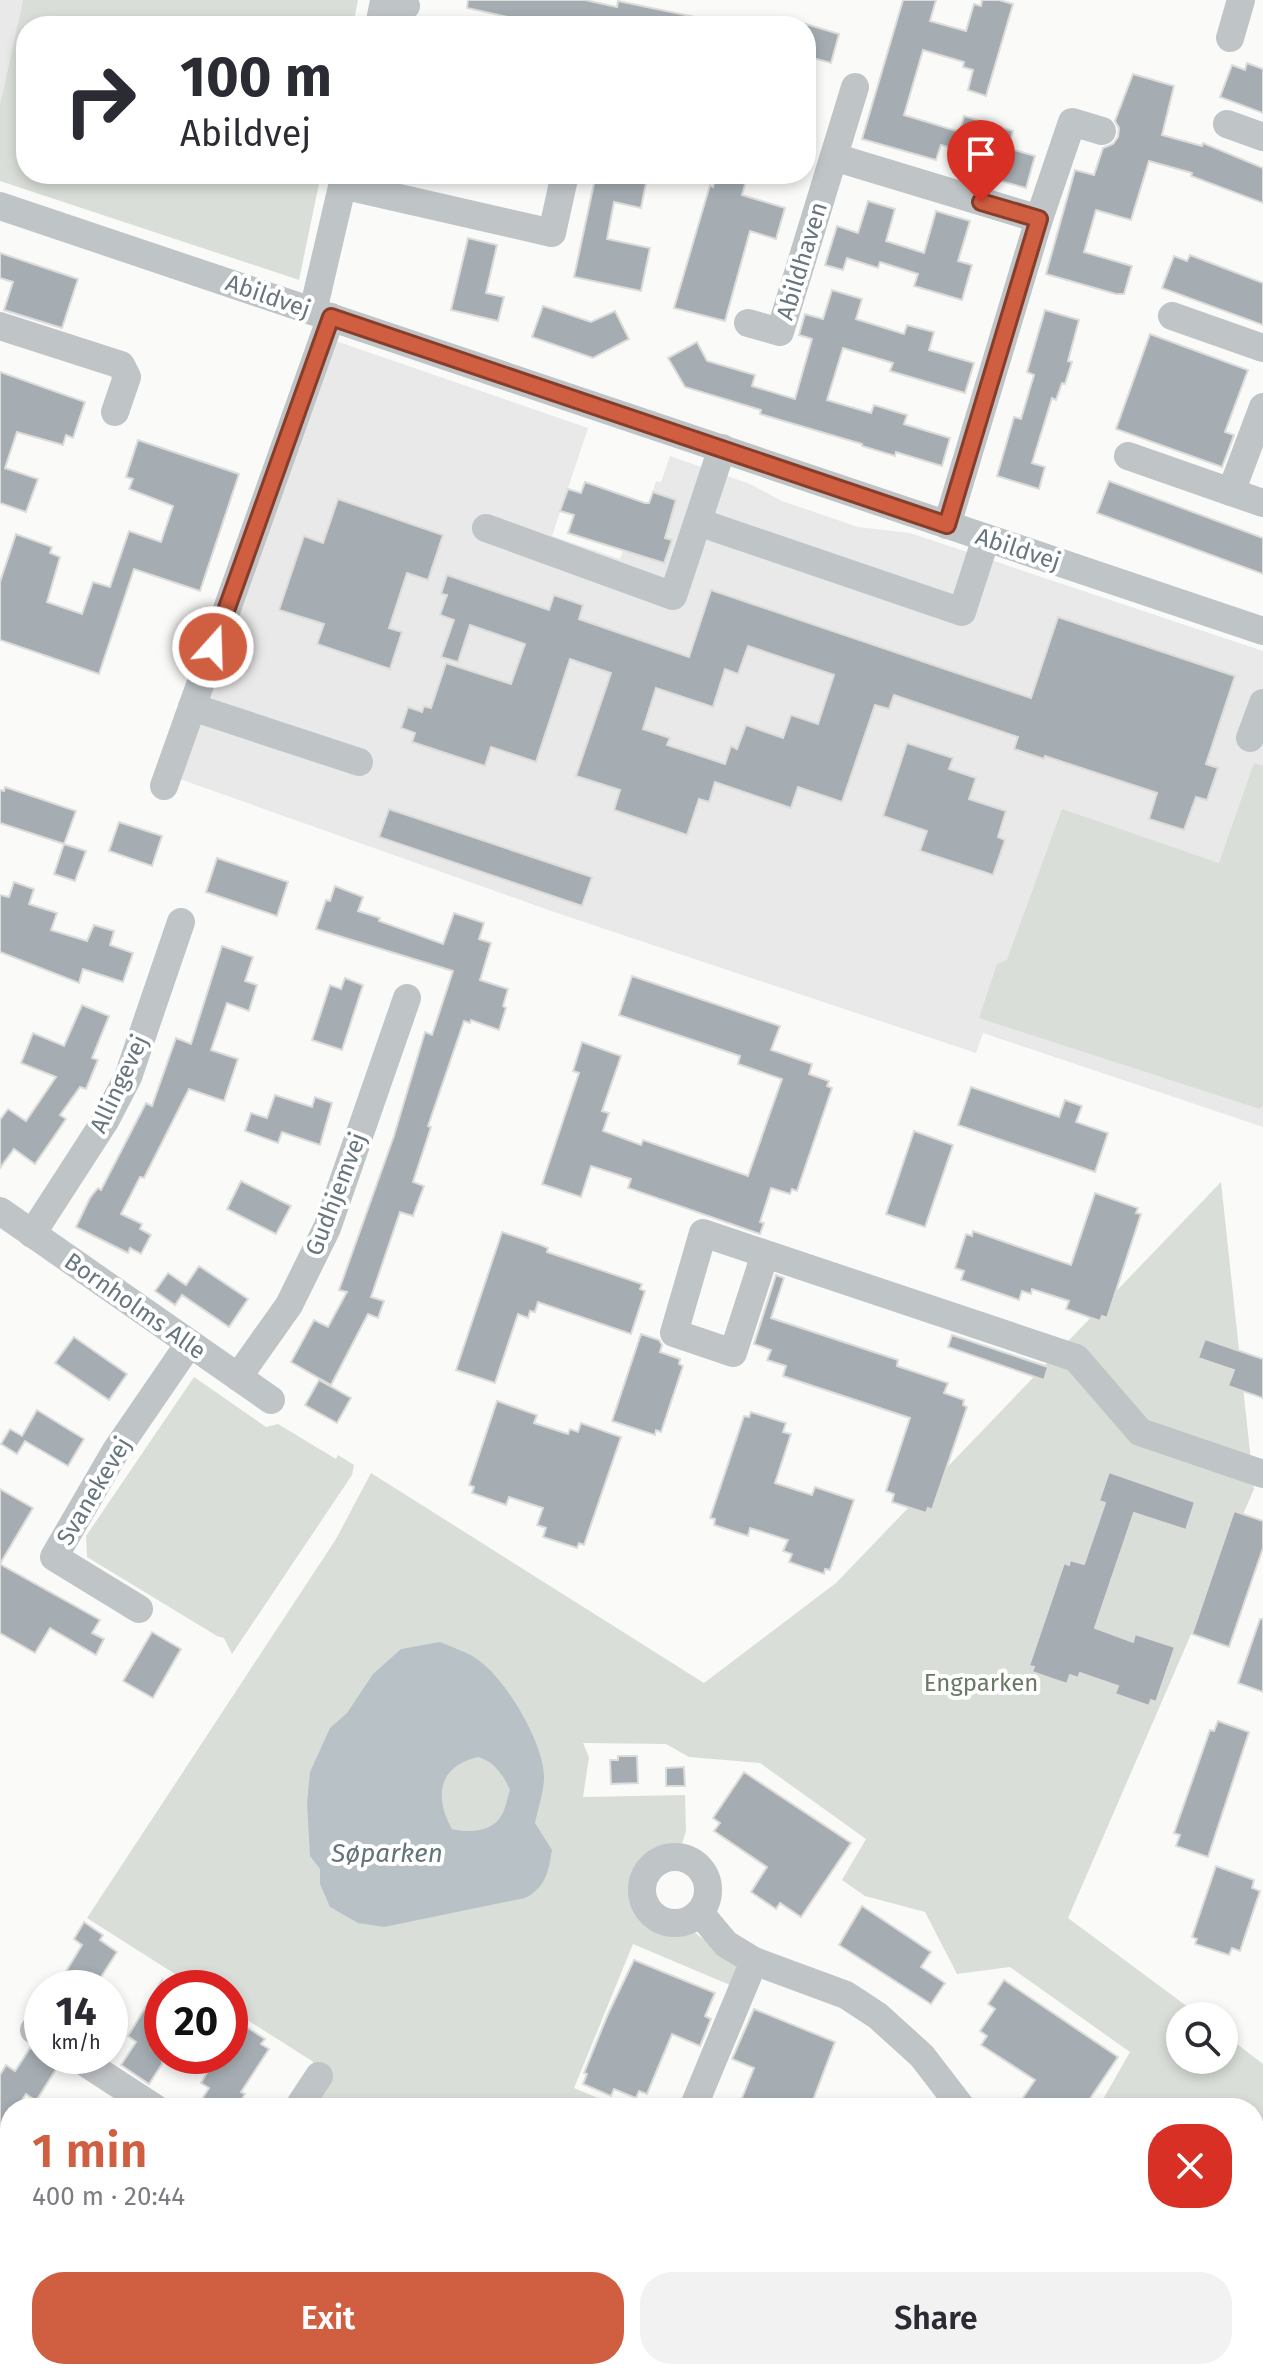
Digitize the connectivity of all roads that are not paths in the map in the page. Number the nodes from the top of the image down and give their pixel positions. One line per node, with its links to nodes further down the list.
1 (1233, 1): 4 (street)
2 (406, 6): 3 (street)
3 (381, 16)
4 (1230, 38)
5 (855, 87): 9 (street, Abildhaven)
6 (1227, 124): 8 (street)
7 (1102, 131): 14 (street)
8 (1263, 137)
9 (834, 157): 14 (street); 17 (street, Abildhaven)
10 (342, 184): 15 (street)
11 (359, 184): 12 (street)
12 (563, 184)
13 (0, 206): 15 (street, Abildvej)
14 (1039, 219): 27 (street)
15 (322, 314): 22 (street, Abildvej); 31 (street)
16 (1172, 316): 19 (street)
17 (748, 323)
18 (0, 326): 21 (street)
19 (1263, 348)
20 (1263, 407): 24 (street)
21 (115, 412)
22 (722, 448): 26 (street); 27 (street, Abildvej)
23 (1128, 456): 24 (street)
24 (1231, 492): 25 (street)
25 (1263, 503)
26 (698, 522): 28 (street); 29 (street)
27 (947, 525): 29 (street, Abildvej)
28 (486, 528)
29 (986, 538): 30 (street, Abildvej)
30 (1263, 631)
31 (192, 707): 32 (street); 33 (street)
32 (359, 762)
33 (164, 786)
34 (181, 922): 37 (street, Allingevej)
35 (407, 998): 40 (street, Gudhjemvej)
36 (0, 1211): 37 (street, Bornholms Alle)
37 (32, 1234): 39 (street, Bornholms Alle)
38 (765, 1254): 42 (street)
39 (189, 1344): 40 (street, Bornholms Alle); 43 (street, Svanekevej)
40 (238, 1377): 41 (street, Bornholms Alle)
41 (271, 1400)
42 (1263, 1474)
43 (139, 1609)
44 (700, 1913): 45 (street)
45 (754, 1961): 50 (street); 51 (street)
46 (103, 2074): 48 (street)
47 (319, 2076): 49 (street)
48 (140, 2098)
49 (305, 2098)
50 (697, 2098)
51 (954, 2098)

